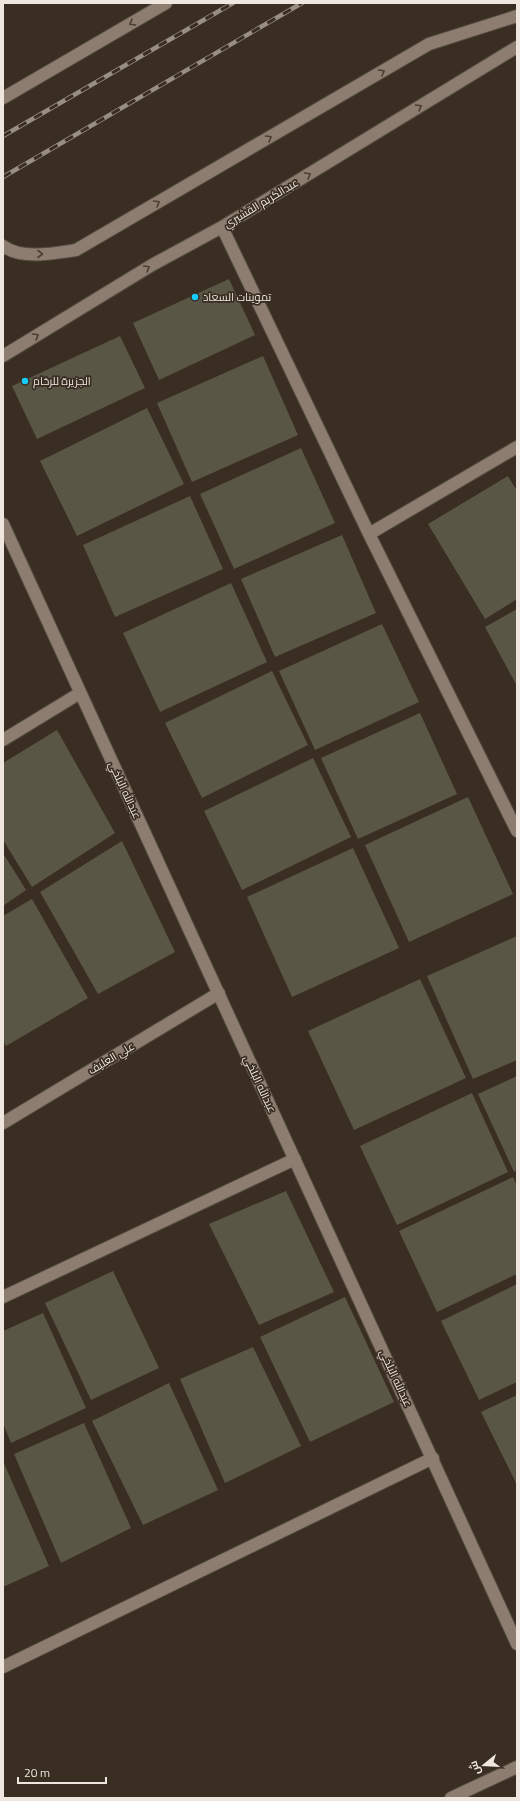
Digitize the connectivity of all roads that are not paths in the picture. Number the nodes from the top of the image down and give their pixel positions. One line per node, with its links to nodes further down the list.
1 (166, 3): 4 (street, one-way to 4)
2 (517, 16): 8 (street, one-way to 2)
3 (517, 48): 7 (street, عبدالكريم القشيري, one-way to 3)
4 (17, 90): 5 (street); 6 (street)
5 (3, 98)
6 (3, 103)
7 (222, 227): 9 (street, عبدالكريم القشيري, one-way to 7); 12 (street)
8 (3, 246)
9 (3, 356)
10 (517, 447): 12 (street)
11 (3, 524): 13 (street, عبدالله البلخي)
12 (369, 534): 15 (street)
13 (80, 694): 14 (street); 17 (street, عبدالله البلخي)
14 (3, 740)
15 (513, 808): 16 (street)
16 (517, 830)
17 (219, 993): 18 (street, علي العليف); 19 (street, عبدالله البلخي)
18 (3, 1123)
19 (295, 1160): 20 (street); 21 (street, عبدالله البلخي)
20 (3, 1297)
21 (433, 1458): 22 (street, عبدالله البلخي); 23 (street)
22 (517, 1644)
23 (3, 1666)
24 (517, 1767): 25 (street)
25 (451, 1798)

